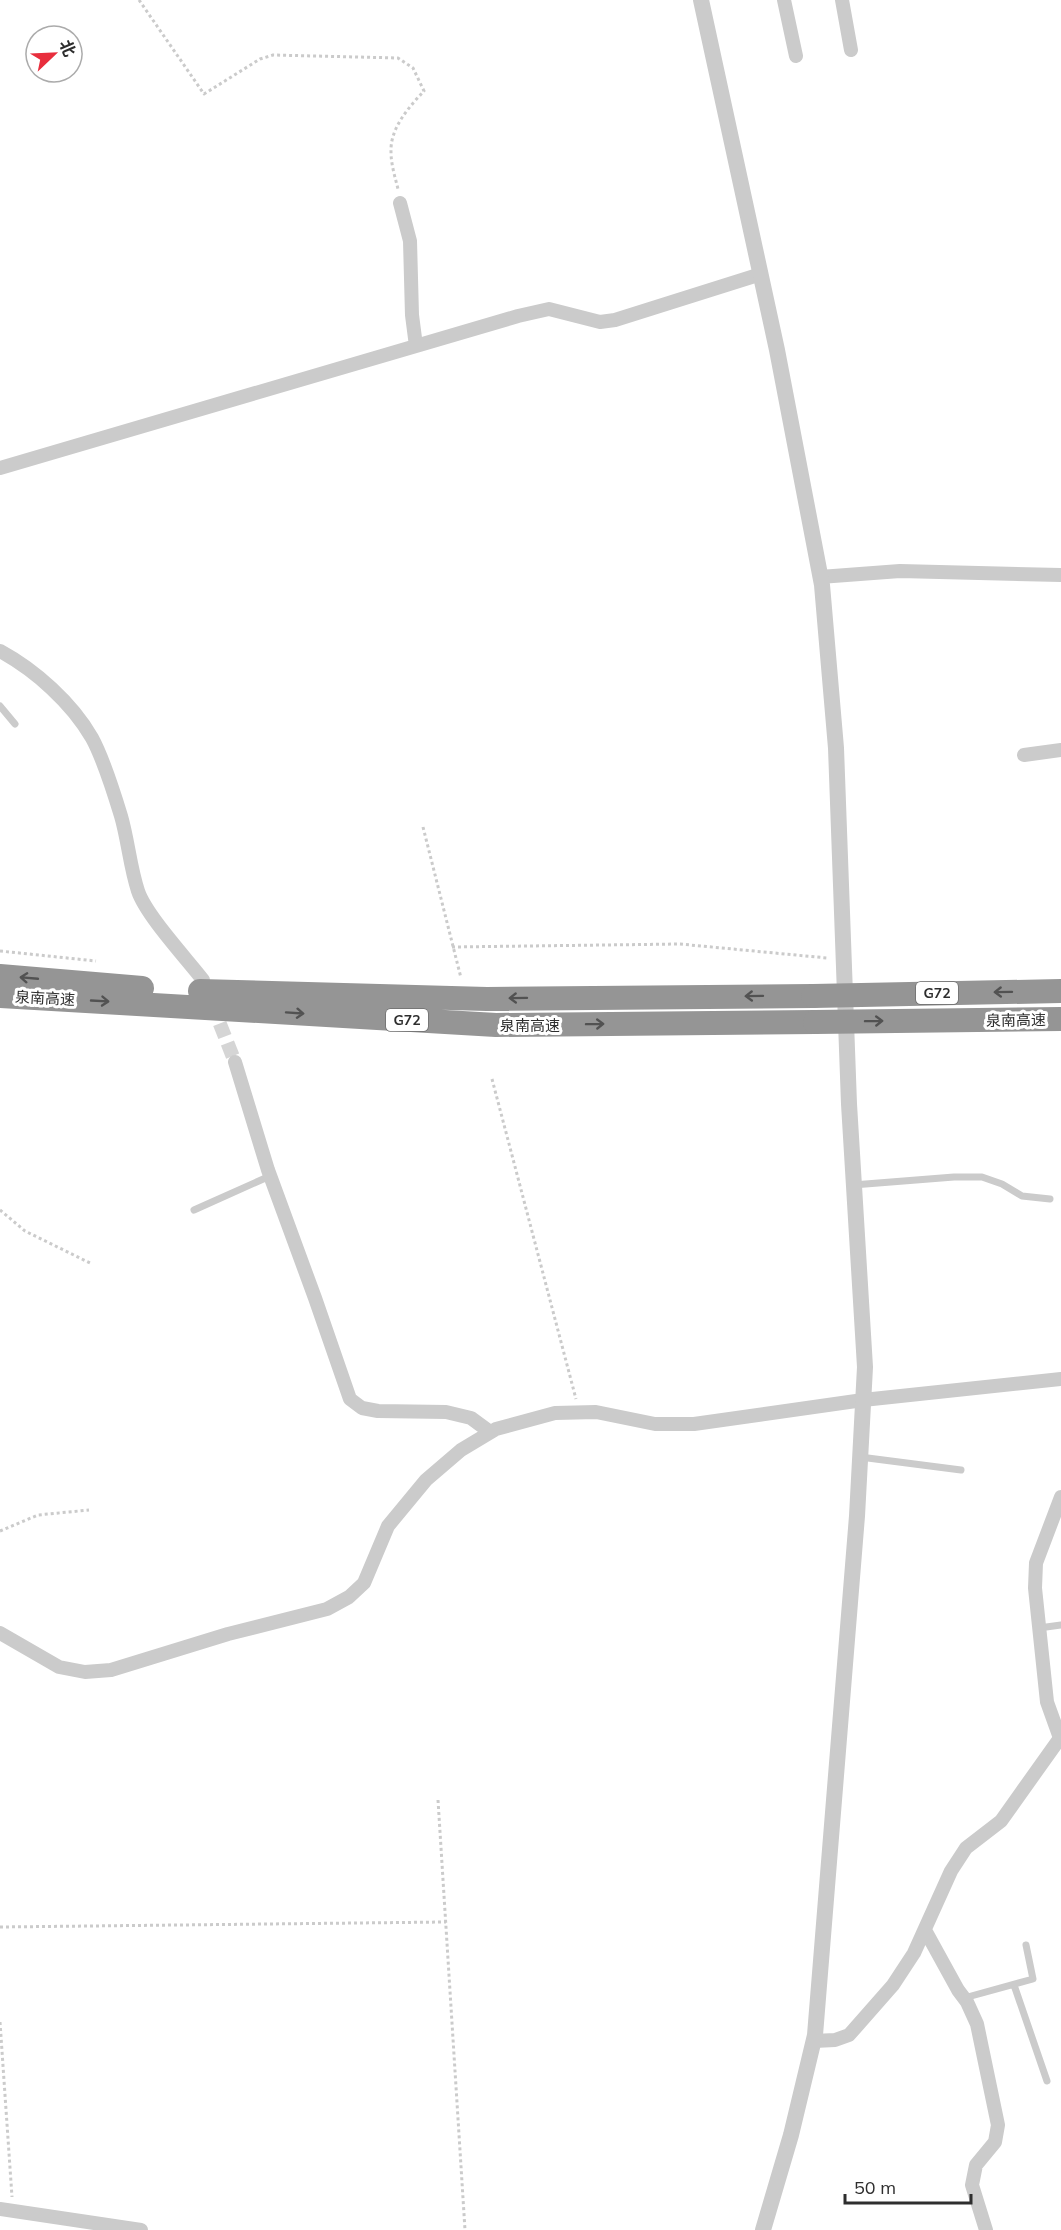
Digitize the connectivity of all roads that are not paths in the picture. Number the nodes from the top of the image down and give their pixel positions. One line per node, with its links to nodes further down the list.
1 (701, 0): 7 (street)
2 (784, 0): 5 (street)
3 (842, 0): 4 (street)
4 (851, 50)
5 (796, 56)
6 (400, 203): 8 (street)
7 (760, 274): 8 (street); 11 (street)
8 (416, 346): 9 (street)
9 (0, 468)
10 (1061, 575): 11 (street)
11 (820, 577): 24 (street)
12 (0, 651): 18 (street)
13 (0, 706): 14 (lane)
14 (15, 724)
15 (1061, 750): 16 (street)
16 (1024, 755)
17 (0, 976): 19 (highway, 泉南高速 / G72, one-way to 17, bridge)
18 (203, 980)
19 (1061, 991)
20 (0, 996): 21 (highway, 泉南高速 / G72, one-way to 21, bridge)
21 (1061, 1019)
22 (235, 1062): 23 (street)
23 (270, 1176): 26 (lane); 29 (street)
24 (854, 1185): 25 (lane); 28 (street)
25 (1050, 1199)
26 (194, 1210)
27 (1061, 1379): 28 (street)
28 (863, 1400): 29 (street); 30 (street)
29 (490, 1432): 35 (street)
30 (860, 1456): 31 (lane); 41 (street)
31 (962, 1470)
32 (1061, 1497): 34 (street)
33 (1061, 1624): 34 (lane)
34 (1039, 1628): 36 (street)
35 (0, 1633)
36 (1060, 1739): 37 (street)
37 (925, 1930): 40 (street); 41 (street)
38 (1026, 1945): 39 (lane)
39 (1014, 1984): 40 (lane); 42 (lane)
40 (964, 1998): 46 (street)
41 (814, 2041): 45 (street)
42 (1047, 2081)
43 (6, 2210): 44 (street)
44 (141, 2230)
45 (763, 2230)
46 (986, 2230)

